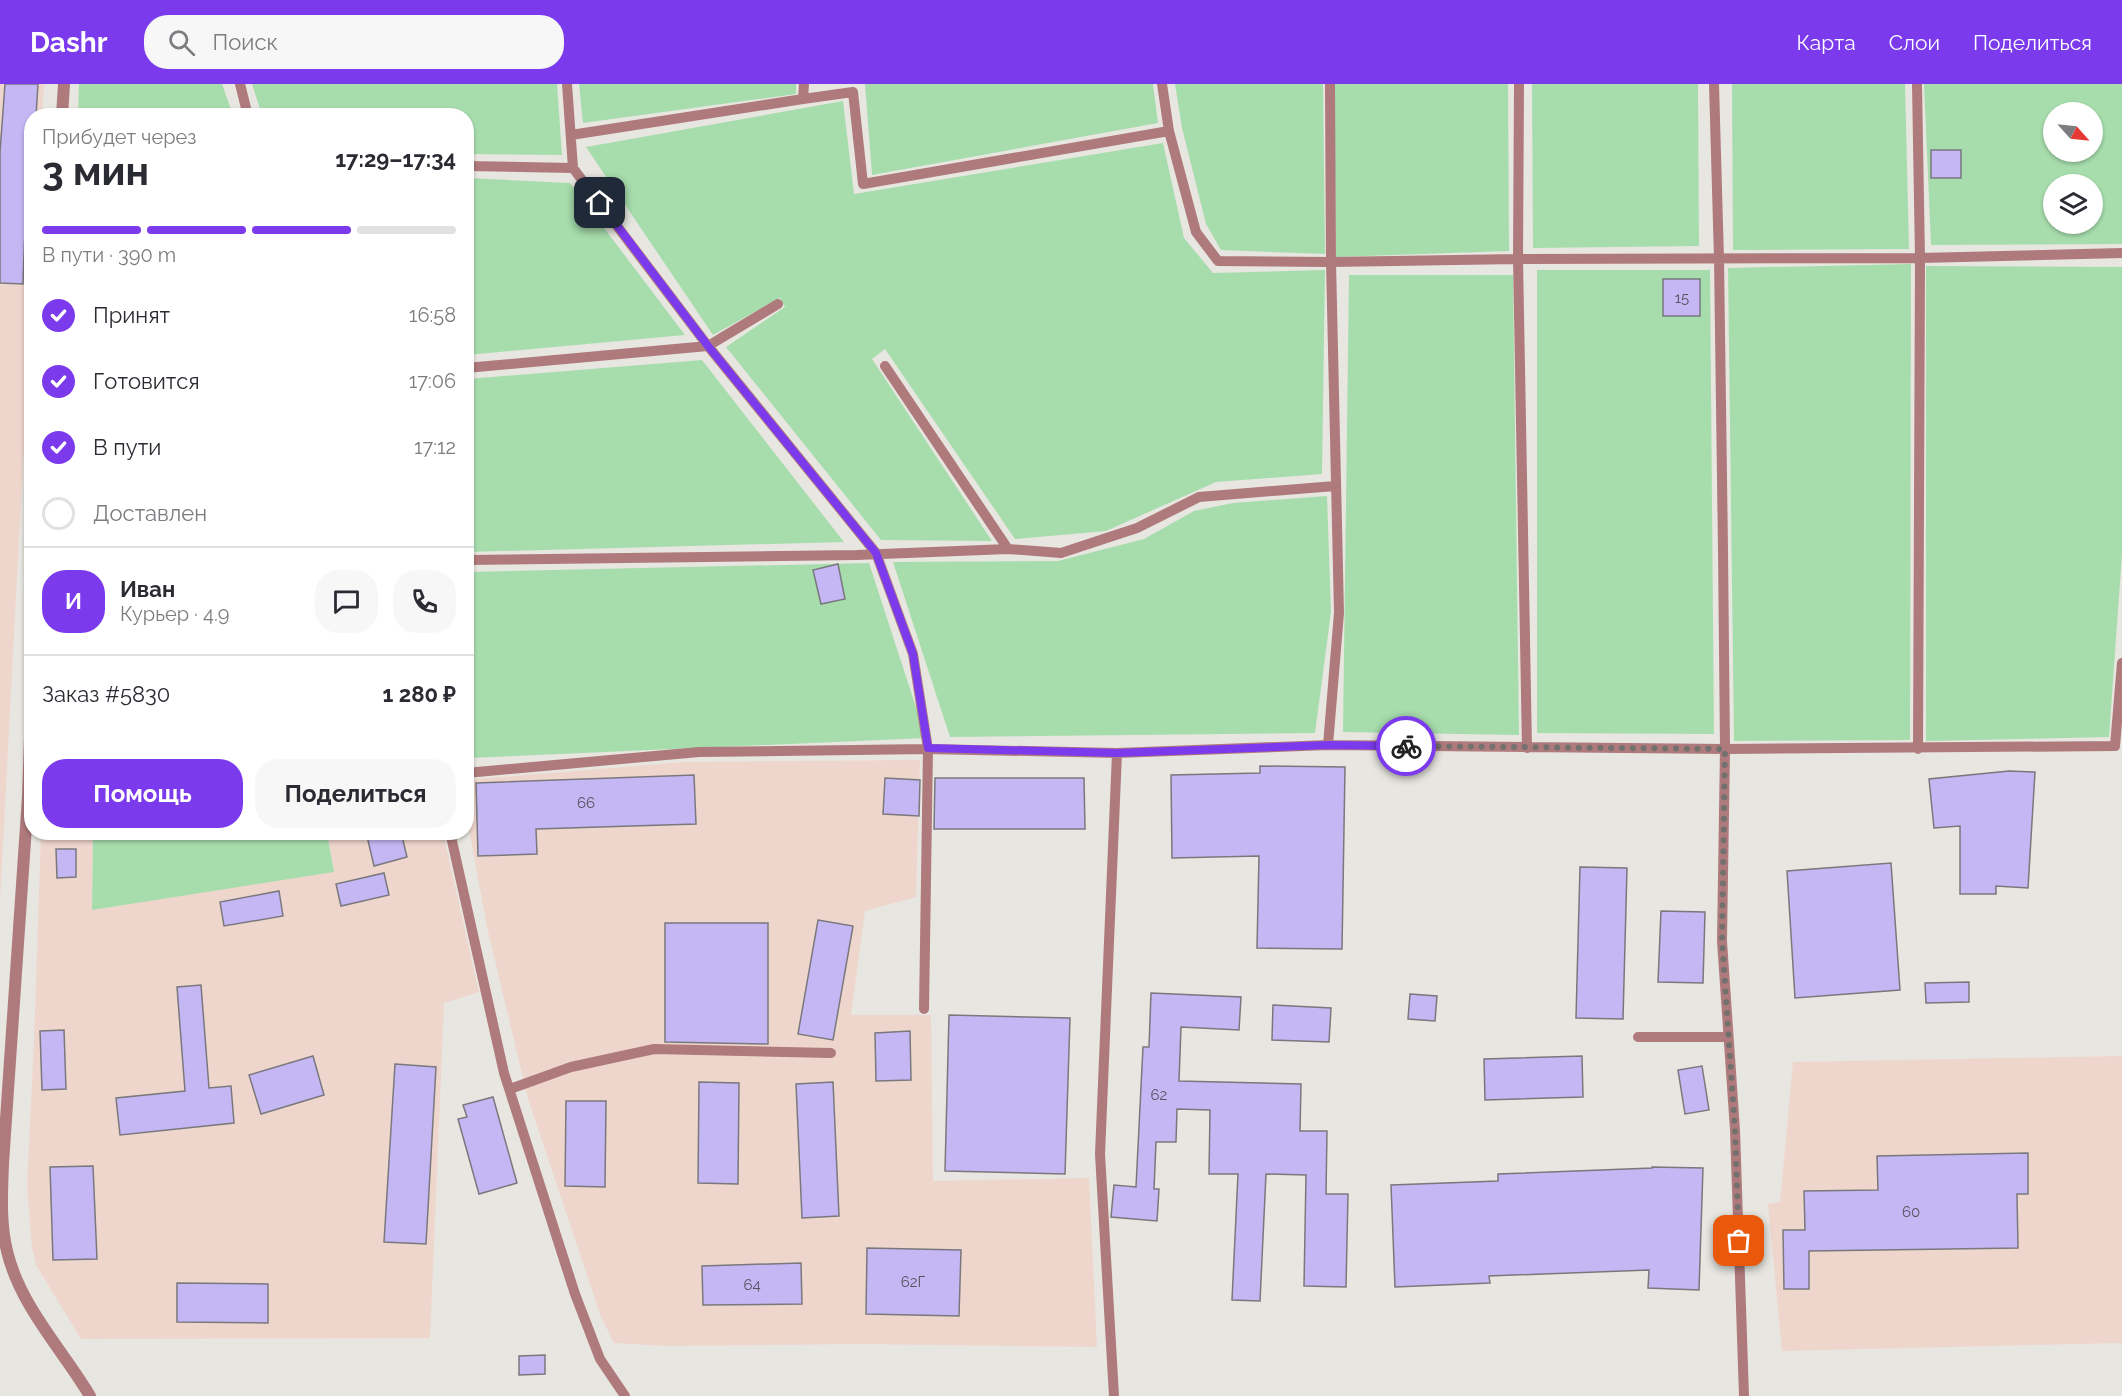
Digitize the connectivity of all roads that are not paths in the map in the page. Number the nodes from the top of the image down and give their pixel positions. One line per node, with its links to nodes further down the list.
1 (64, 84): 11 (street)
2 (240, 84): 12 (lane)
3 (567, 84): 14 (lane)
4 (804, 84): 10 (lane)
5 (1162, 84): 13 (lane)
6 (1330, 84): 21 (lane)
7 (1519, 84): 19 (lane)
8 (1714, 84): 20 (lane)
9 (1917, 84): 18 (lane)
10 (803, 99): 13 (lane); 14 (lane)
11 (62, 108)
12 (246, 108)
13 (1168, 131): 21 (lane)
14 (571, 135): 16 (lane)
15 (474, 166): 16 (lane)
16 (573, 168): 23 (lane)
17 (2122, 253): 18 (lane)
18 (1920, 258): 20 (lane); 35 (lane)
19 (1518, 259): 20 (lane); 21 (lane); 33 (lane)
20 (1719, 259): 34 (lane)
21 (1331, 262): 26 (lane)
22 (778, 304): 23 (lane)
23 (708, 346): 25 (lane); 28 (lane)
24 (885, 366): 27 (lane)
25 (474, 367)
26 (1335, 486): 27 (lane); 31 (lane)
27 (1008, 549): 28 (lane)
28 (876, 553): 29 (lane); 32 (lane)
29 (474, 560)
30 (2122, 663): 36 (lane)
31 (1329, 745): 33 (lane); 37 (lane)
32 (928, 748): 37 (lane); 38 (lane); 41 (lane)
33 (1527, 748): 34 (lane)
34 (1725, 749): 35 (lane); 43 (lane)
35 (1918, 749): 36 (lane)
36 (2119, 750)
37 (1117, 753): 48 (lane)
38 (474, 771)
39 (27, 840): 46 (street)
40 (452, 840): 45 (lane)
41 (924, 1009)
42 (1638, 1037): 43 (lane)
43 (1728, 1037): 49 (lane)
44 (831, 1053): 45 (lane)
45 (510, 1089): 47 (lane)
46 (90, 1396)
47 (625, 1396)
48 (1114, 1396)
49 (1744, 1396)

